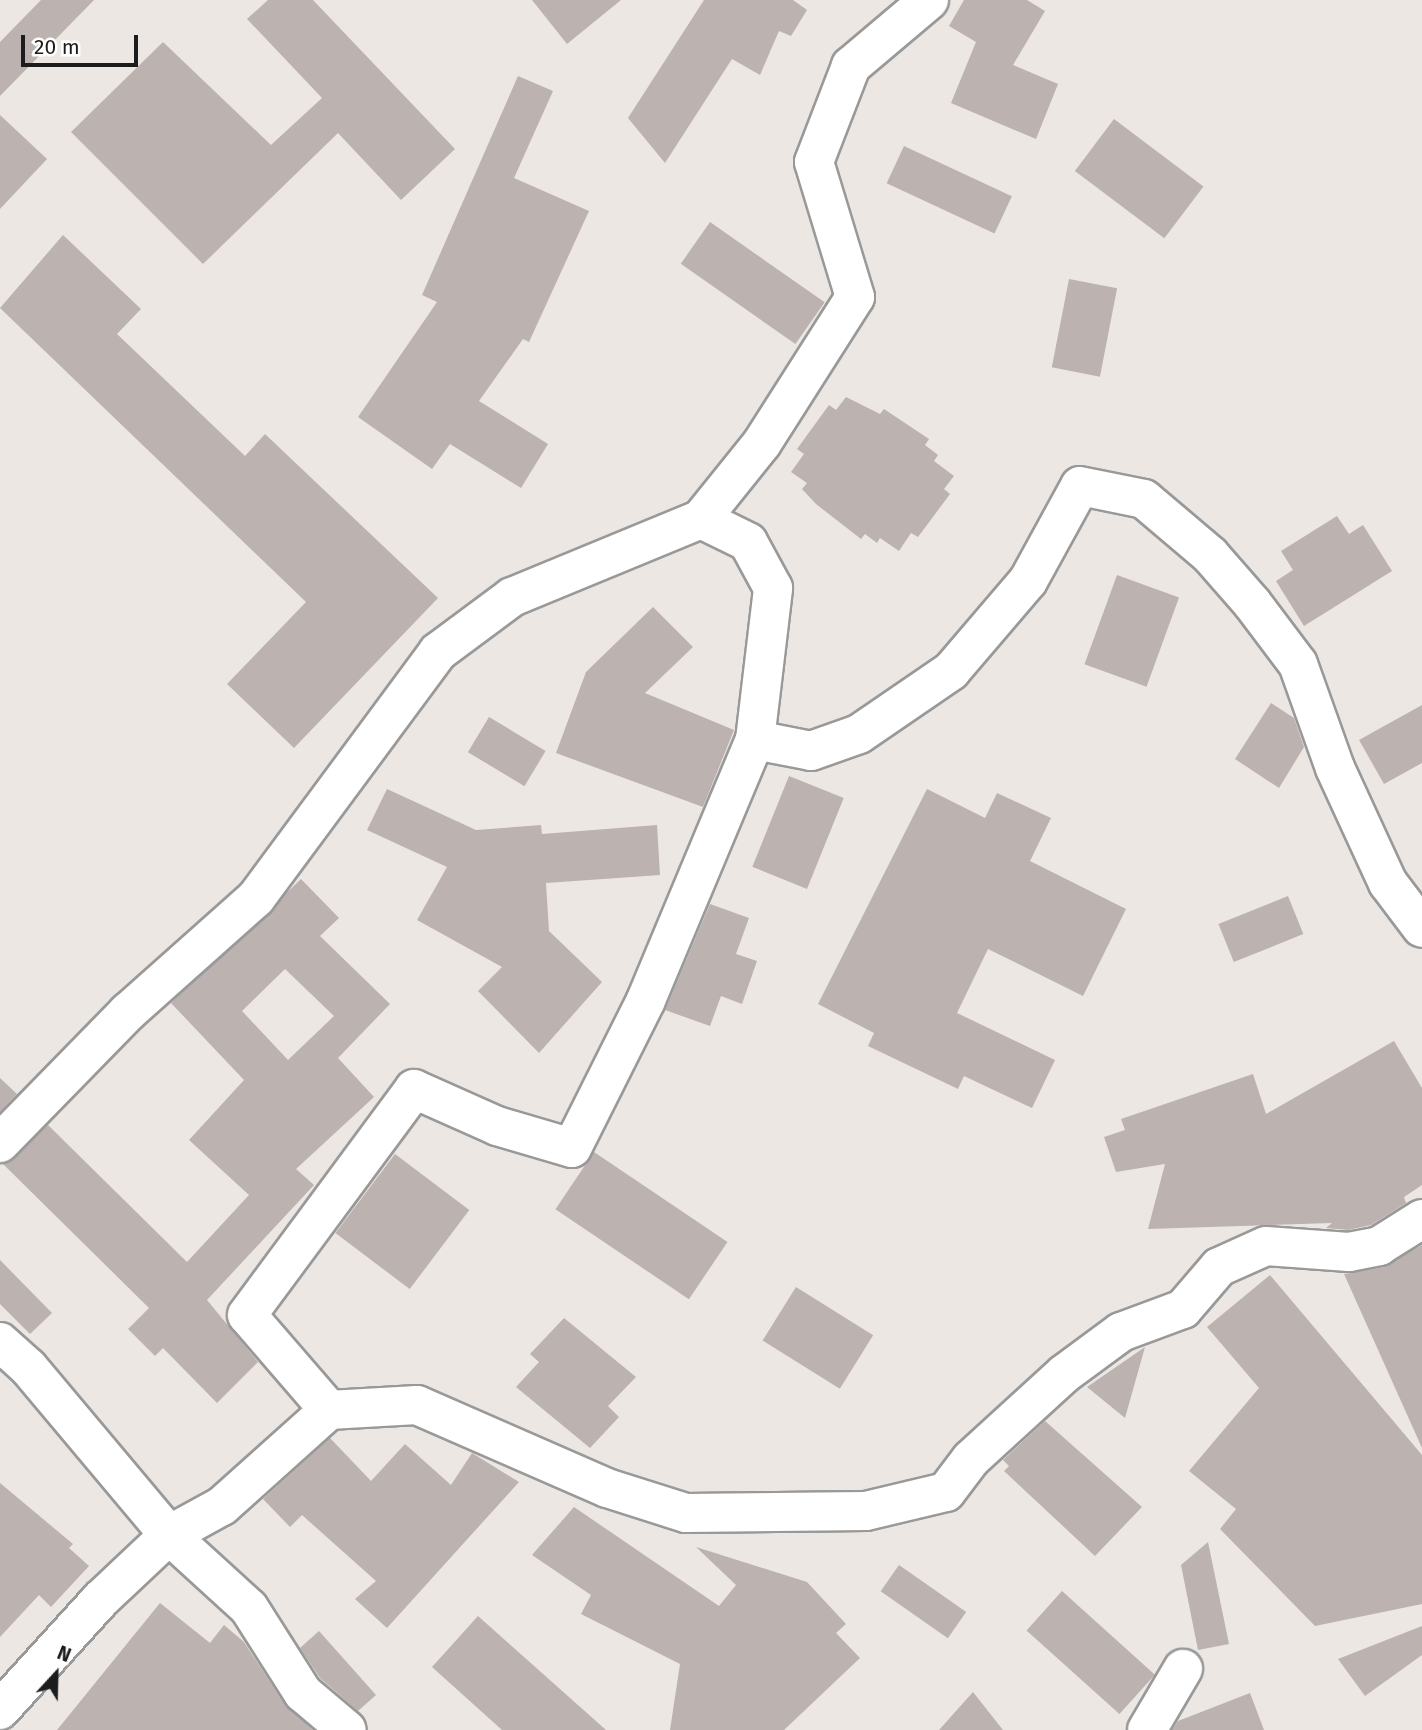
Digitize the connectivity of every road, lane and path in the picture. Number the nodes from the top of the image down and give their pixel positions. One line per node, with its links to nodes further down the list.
1 (929, 0): 2 (street)
2 (701, 519): 3 (street); 5 (street)
3 (755, 740): 4 (street); 8 (street)
4 (1422, 928)
5 (0, 1143)
6 (1422, 1219): 8 (street)
7 (0, 1342): 9 (street)
8 (329, 1410): 9 (street)
9 (169, 1535): 11 (street); 12 (street)
10 (1183, 1669): 13 (street)
11 (0, 1710)
12 (347, 1730)
13 (1147, 1730)

